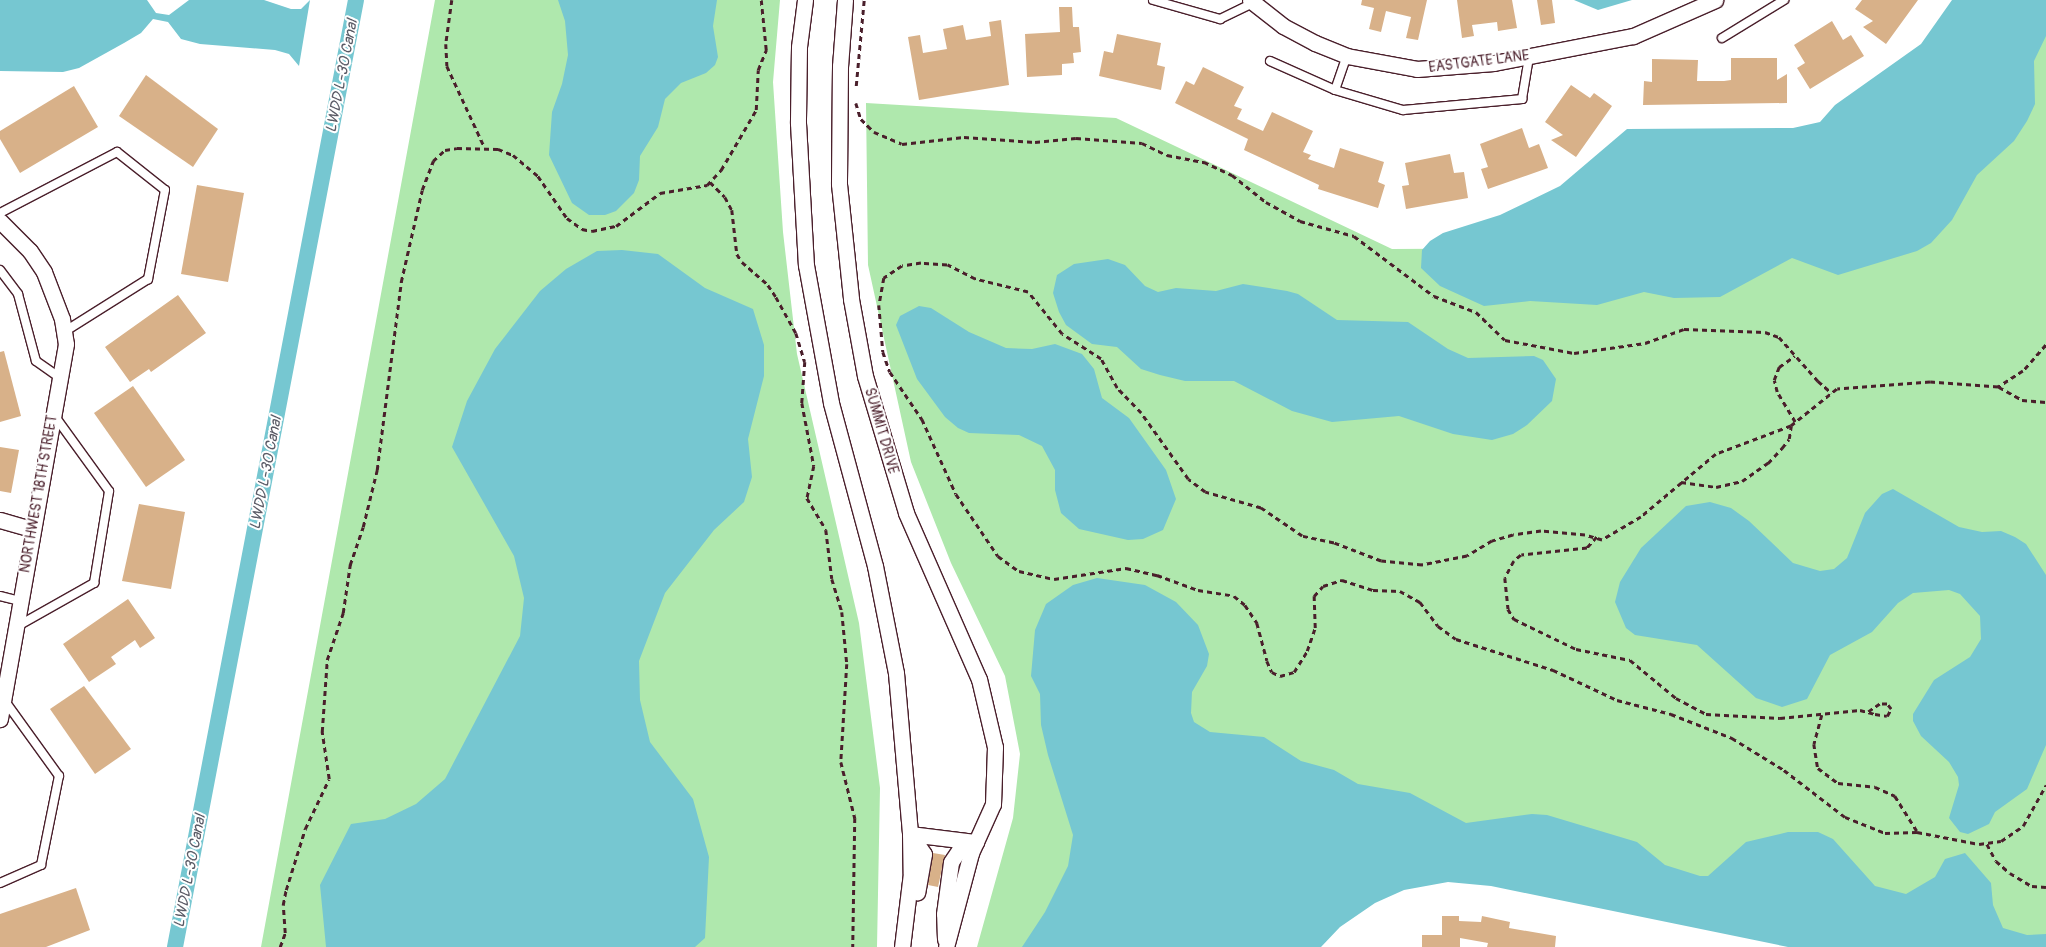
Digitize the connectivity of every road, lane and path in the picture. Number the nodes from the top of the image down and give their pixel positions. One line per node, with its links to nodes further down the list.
1 (452, 0): 18 (path)
2 (761, 0): 19 (path)
3 (805, 0): 4 (street); 47 (street)
4 (810, 0)
5 (845, 0): 15 (street, SUMMIT DRIVE)
6 (864, 0): 17 (path)
7 (1153, 0): 10 (lane)
8 (1715, 0): 13 (street, EASTGATE LANE)
9 (1784, 0): 11 (lane)
10 (1252, 1): 12 (street, EASTGATE LANE)
11 (1722, 38)
12 (1347, 56): 13 (street, EASTGATE LANE); 16 (lane)
13 (1529, 57): 16 (lane)
14 (1270, 61): 16 (lane)
15 (839, 84): 25 (path); 48 (street, SUMMIT DRIVE)
16 (1335, 90)
17 (855, 91)
18 (484, 146): 19 (path); 52 (path)
19 (710, 182): 53 (path)
20 (0, 213): 23 (lane)
21 (0, 221): 23 (street, NORTHWEST 18TH STREET)
22 (0, 270): 26 (lane)
23 (64, 332): 26 (street, NORTHWEST 18TH STREET)
24 (2046, 345): 27 (path)
25 (1795, 356): 28 (path); 31 (path)
26 (60, 378): 30 (street, NORTHWEST 18TH STREET)
27 (1998, 387): 28 (path); 29 (path)
28 (1832, 393): 31 (path)
29 (2046, 402)
30 (53, 414): 35 (street, NORTHWEST 18TH STREET); 39 (lane)
31 (1795, 422): 32 (path)
32 (1791, 426): 33 (path); 33 (path)
33 (1681, 482): 36 (path)
34 (0, 520): 35 (street)
35 (32, 529): 38 (street, NORTHWEST 18TH STREET)
36 (1597, 538): 43 (path); 46 (path)
37 (0, 596): 38 (lane)
38 (20, 601): 39 (street, NORTHWEST 18TH STREET)
39 (15, 628): 40 (street, NORTHWEST 18TH STREET)
40 (5, 661): 41 (street, NORTHWEST 18TH STREET)
41 (3, 699): 44 (street, NORTHWEST 18TH STREET); 50 (lane)
42 (1868, 712): 42 (path); 43 (path)
43 (1822, 715): 46 (path)
44 (0, 719)
45 (2046, 785): 49 (path)
46 (1917, 832): 49 (path)
47 (910, 834): 48 (street); 54 (street)
48 (976, 842): 55 (street, SUMMIT DRIVE)
49 (1986, 844): 51 (path)
50 (0, 883)
51 (2046, 887)
52 (280, 947)
53 (853, 947)
54 (902, 947)
55 (946, 947)

